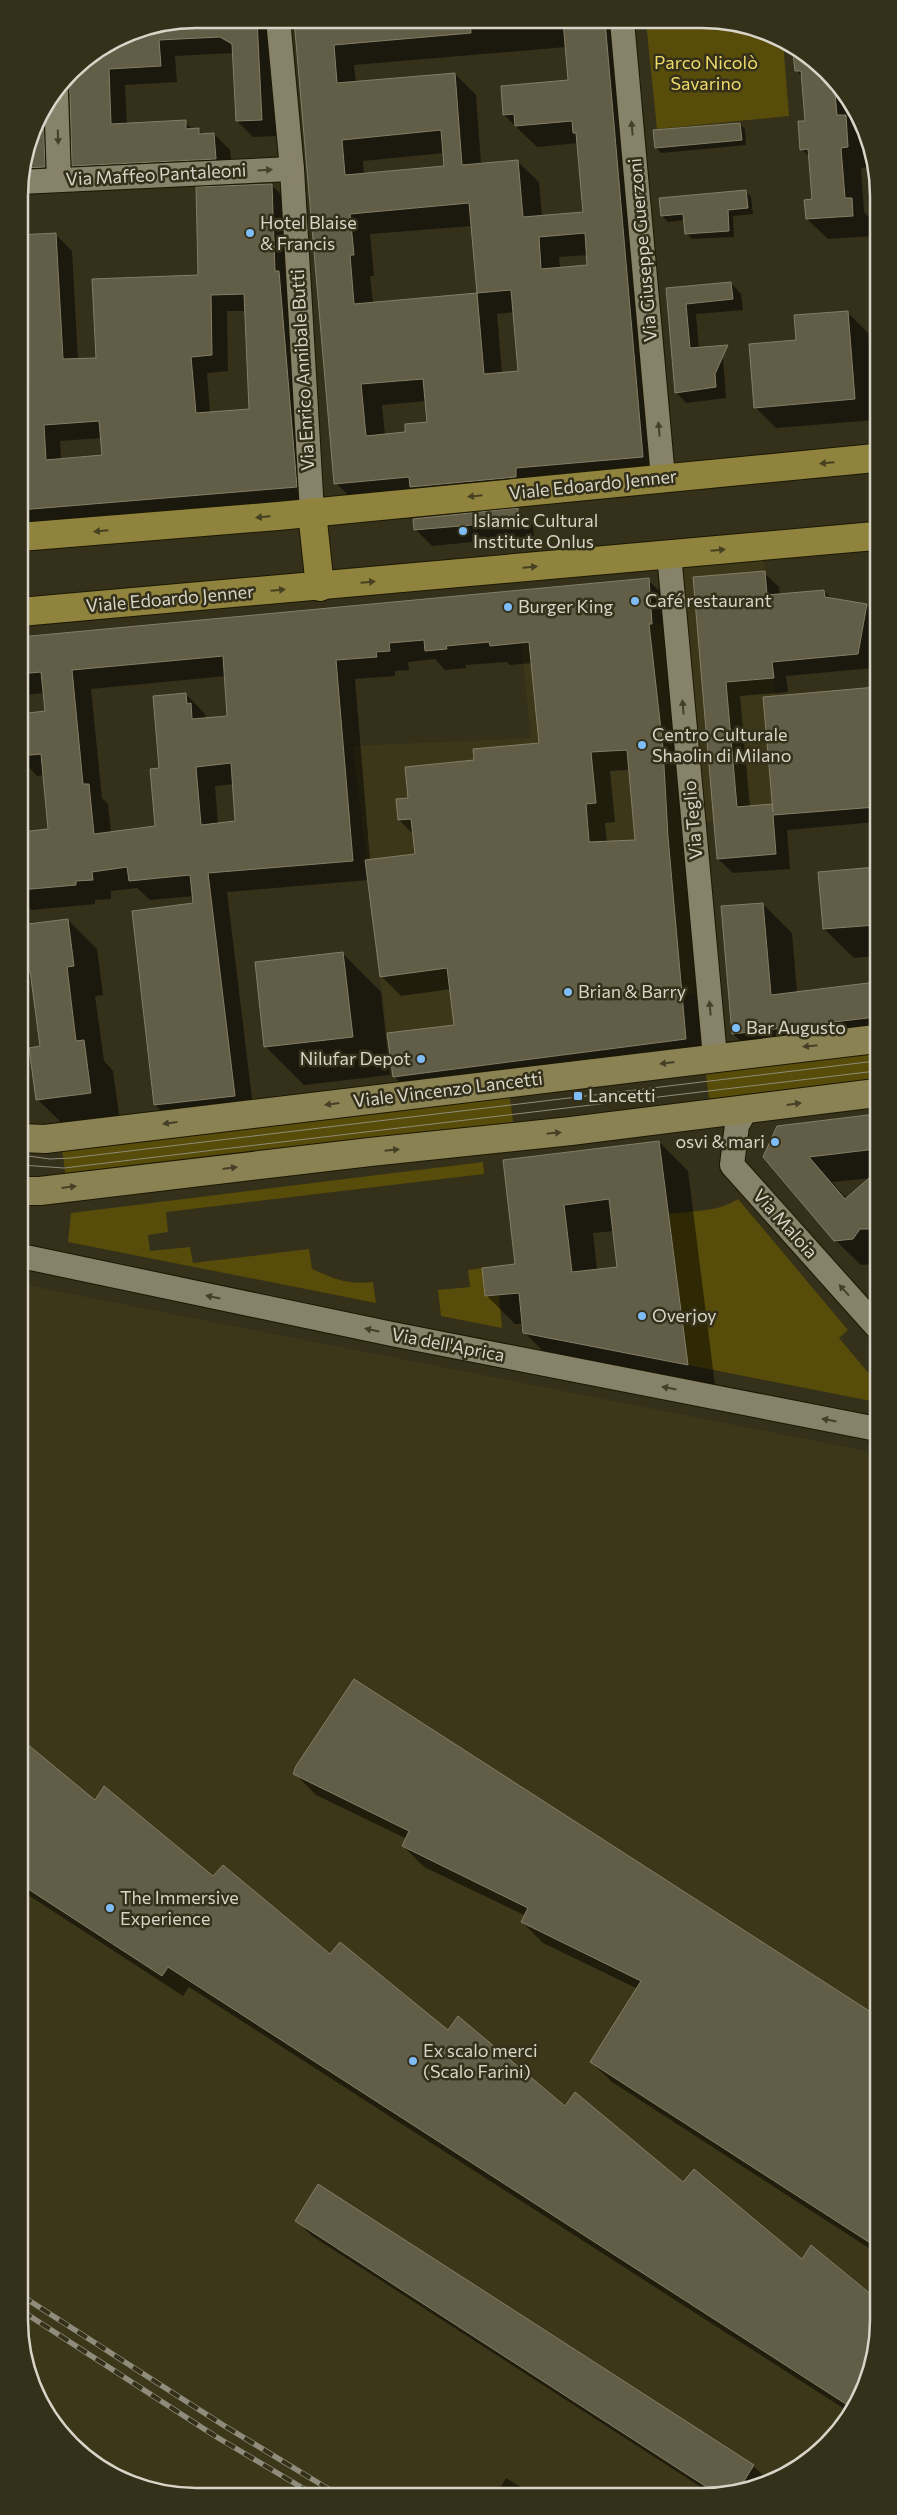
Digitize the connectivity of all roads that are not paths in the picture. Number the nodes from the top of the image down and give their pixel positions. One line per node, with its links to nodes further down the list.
1 (279, 28): 4 (street, Via Enrico Annibale Butti)
2 (623, 28): 8 (street, Via Giuseppe Guerzoni, one-way to 2)
3 (56, 102): 5 (street, one-way to 5)
4 (292, 168): 5 (street, Via Maffeo Pantaleoni, one-way to 4); 9 (street, Via Enrico Annibale Butti)
5 (60, 180): 6 (street, Via Maffeo Pantaleoni)
6 (28, 182)
7 (870, 458): 8 (main road, Viale Edoardo Jenner, one-way to 8)
8 (663, 478): 9 (main road, Viale Edoardo Jenner, one-way to 9)
9 (312, 512): 10 (main road, Viale Edoardo Jenner, one-way to 10); 13 (main road)
10 (28, 536)
11 (870, 536): 12 (main road, Viale Edoardo Jenner, one-way to 11)
12 (669, 554): 13 (main road, Viale Edoardo Jenner, one-way to 12); 16 (street, Via Teglio, one-way to 12)
13 (320, 587): 14 (main road, Viale Edoardo Jenner, one-way to 13)
14 (28, 611)
15 (870, 1040): 16 (main road, Viale Vincenzo Lancetti, one-way to 16)
16 (715, 1057): 19 (main road, Viale Vincenzo Lancetti, one-way to 19)
17 (870, 1094): 18 (main road, one-way to 17)
18 (746, 1110): 20 (main road, one-way to 18); 22 (street, Via Maloia, one-way to 18)
19 (28, 1138)
20 (28, 1191)
21 (28, 1257): 23 (street, Via dell'Aprica, one-way to 21)
22 (869, 1319)
23 (869, 1428)

